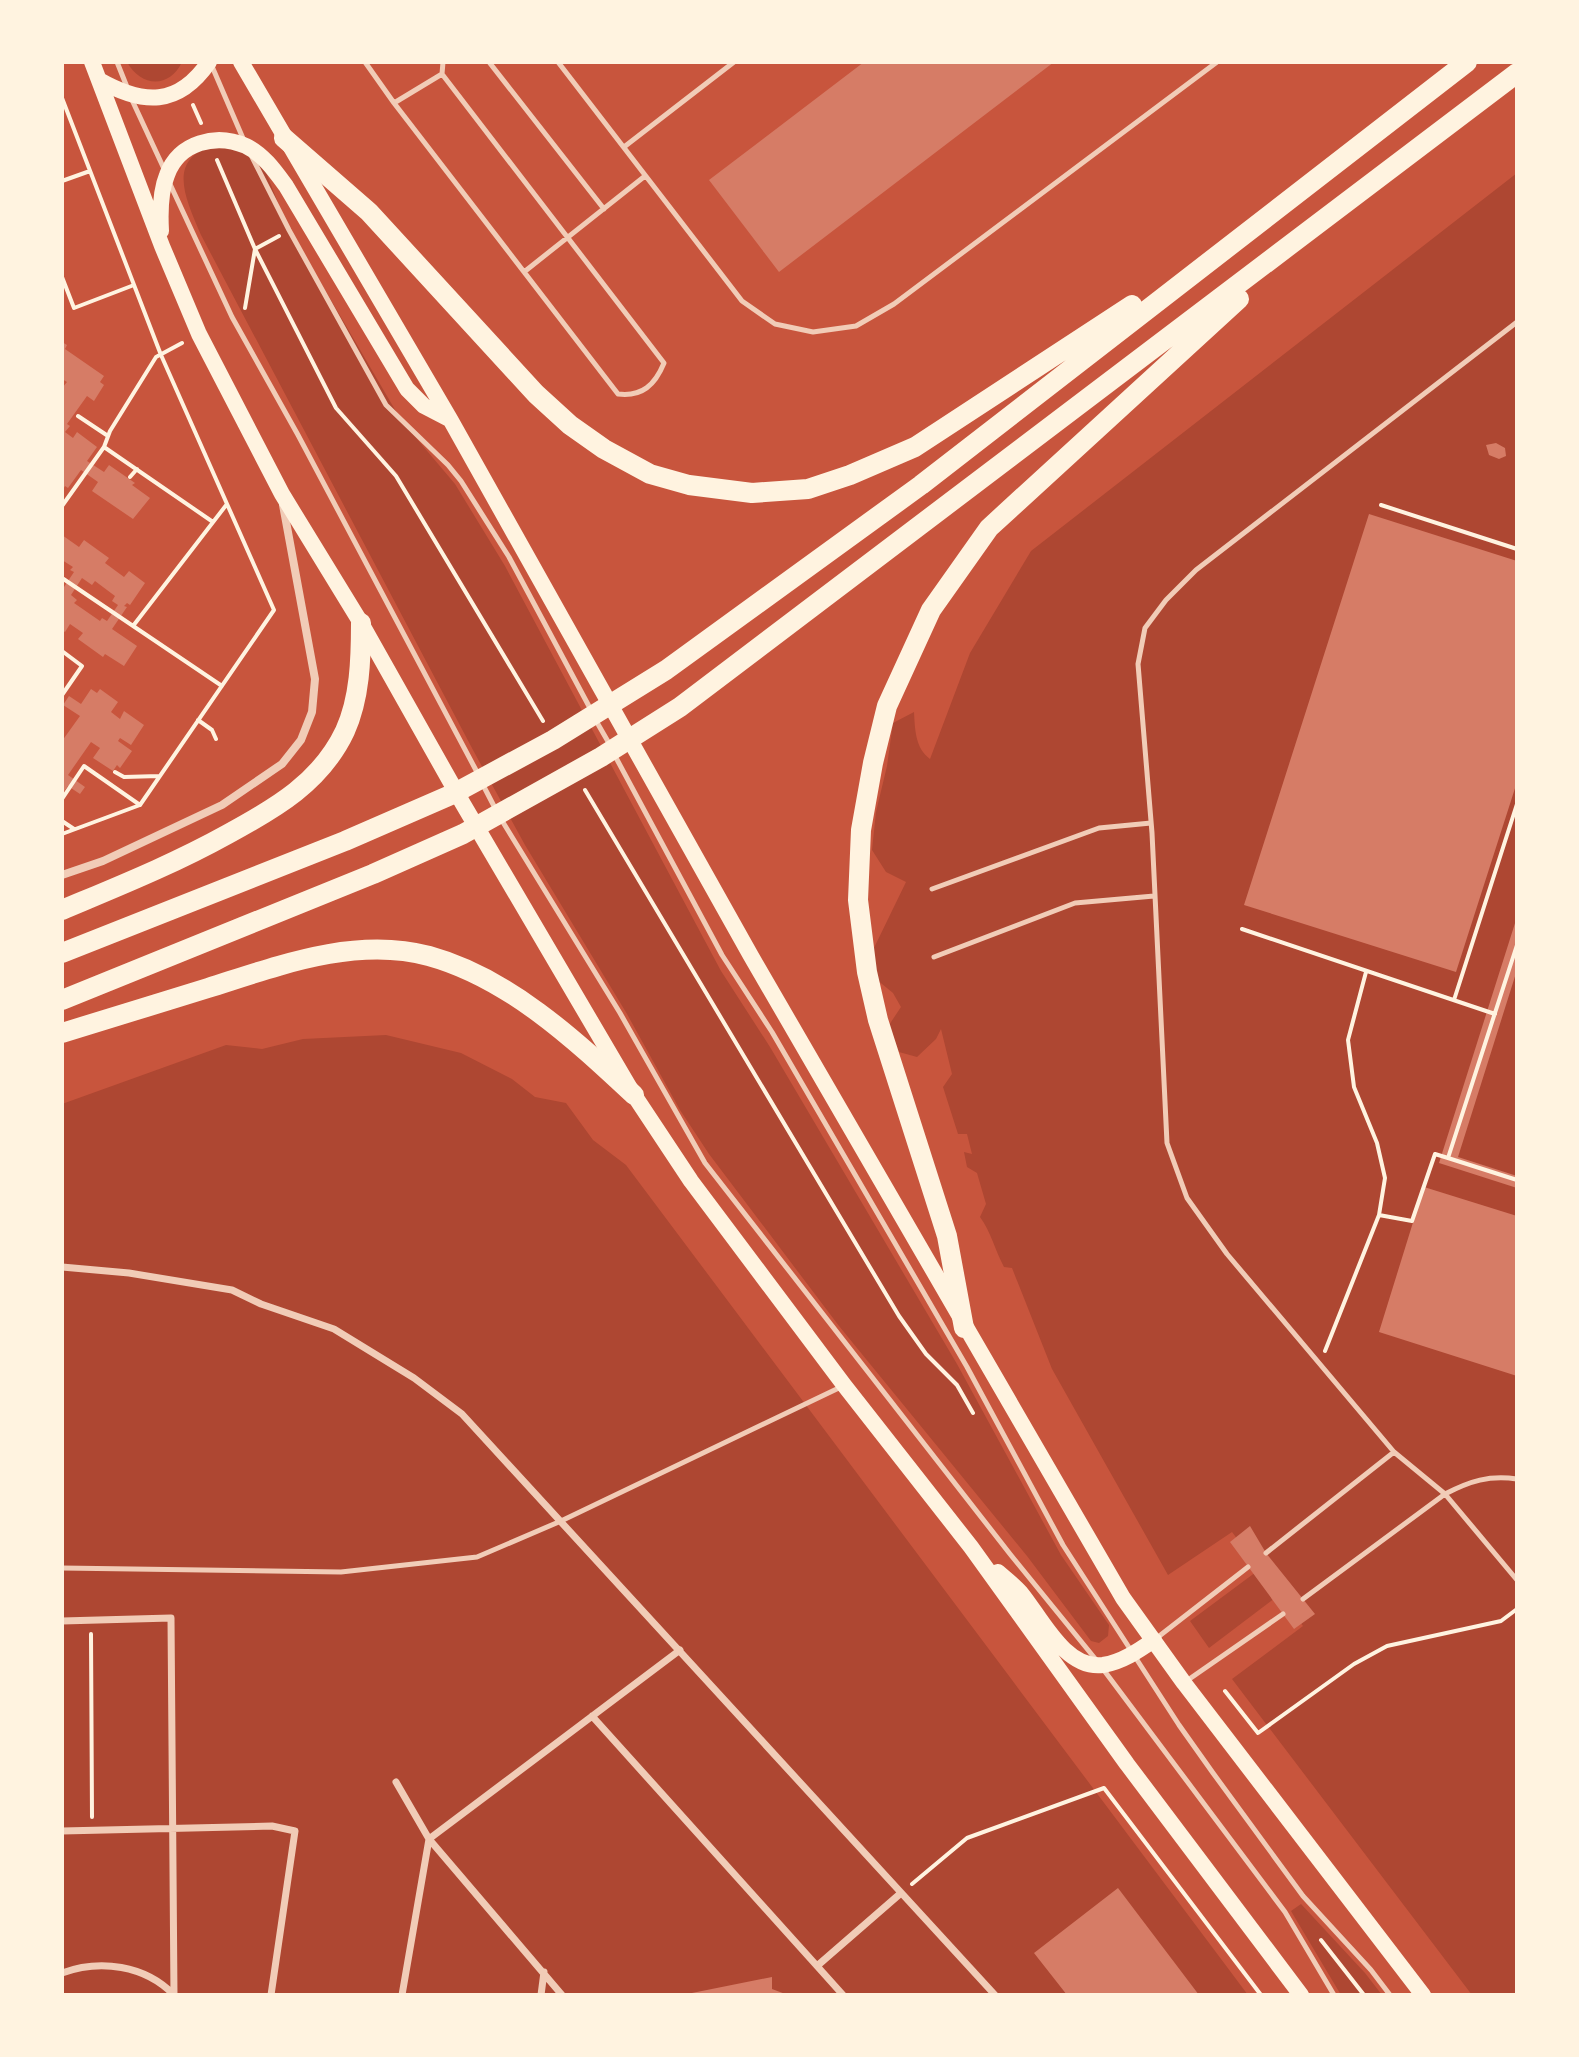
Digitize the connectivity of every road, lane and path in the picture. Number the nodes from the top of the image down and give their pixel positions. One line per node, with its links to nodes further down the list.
1 (92, 62): 14 (main road)
2 (117, 62): 16 (lane)
3 (209, 62): 15 (main road); 22 (lane)
4 (241, 62): 20 (main road)
5 (365, 62): 18 (lane)
6 (443, 62): 13 (lane)
7 (489, 62): 28 (lane)
8 (558, 62): 23 (lane)
9 (734, 62): 23 (lane)
10 (1217, 62): 26 (lane)
11 (1467, 62): 29 (highway)
12 (1517, 73): 30 (highway)
13 (442, 74): 18 (lane); 32 (lane)
14 (99, 80): 16 (main road); 33 (main road)
15 (185, 88): 16 (main road); 21 (path)
16 (131, 97): 25 (lane)
17 (62, 98): 19 (path)
18 (394, 103): 35 (lane)
19 (64, 109): 24 (path)
20 (284, 138): 29 (highway); 43 (main road)
21 (208, 140): 22 (main road); 25 (main road); 34 (path)
22 (247, 146): 31 (lane); 43 (main road)
23 (623, 147): 26 (lane)
24 (90, 170): 27 (path); 37 (path)
25 (166, 175): 33 (main road); 38 (lane)
26 (645, 176): 28 (lane)
27 (62, 181)
28 (604, 209): 32 (lane)
29 (1255, 223): 79 (highway)
30 (1314, 228): 82 (highway); 91 (highway)
31 (289, 230): 34 (path); 111 (lane)
32 (568, 238): 35 (lane); 35 (lane)
33 (162, 246): 40 (main road)
34 (255, 249): 38 (path); 61 (path)
35 (524, 272)
36 (62, 277): 37 (path)
37 (134, 285): 41 (path)
38 (232, 317): 112 (lane)
39 (1517, 322): 70 (lane)
40 (199, 334): 41 (path); 48 (main road)
41 (161, 355): 44 (path); 49 (path)
42 (78, 416): 44 (path)
43 (450, 419): 91 (main road)
44 (108, 436): 45 (path)
45 (104, 447): 46 (path); 51 (path)
46 (137, 469): 47 (path); 52 (path)
47 (130, 477)
48 (282, 494): 55 (main road); 73 (street)
49 (227, 503): 52 (path); 58 (path)
50 (1381, 505): 53 (path)
51 (62, 506)
52 (213, 522): 56 (path)
53 (1517, 549)
54 (62, 578): 56 (path)
55 (361, 623): 76 (highway); 86 (main road)
56 (133, 626): 58 (path)
57 (62, 651): 59 (path)
58 (222, 686): 60 (path)
59 (62, 695)
60 (198, 720): 62 (path); 64 (path)
61 (550, 733)
62 (216, 739)
63 (115, 772): 64 (path)
64 (159, 776): 68 (path)
65 (583, 787): 94 (path)
66 (62, 799): 68 (path)
67 (1517, 804): 83 (path)
68 (140, 805): 71 (path)
69 (62, 821): 71 (path)
70 (1151, 823): 74 (lane); 75 (lane)
71 (74, 829): 72 (path)
72 (62, 834)
73 (62, 875)
74 (932, 889)
75 (1155, 896): 80 (lane); 92 (lane)
76 (62, 910)
77 (1242, 929): 81 (path)
78 (1517, 945): 84 (path)
79 (62, 953)
80 (934, 957)
81 (1366, 972): 83 (path); 89 (path)
82 (62, 1000)
83 (1454, 1001): 84 (path)
84 (1495, 1014): 87 (path)
85 (62, 1033): 86 (highway)
86 (634, 1095): 93 (main road)
87 (1448, 1158): 88 (path); 89 (path)
88 (1517, 1180)
89 (1379, 1215): 92 (path)
90 (62, 1267): 98 (street)
91 (964, 1328): 109 (main road)
92 (1319, 1364): 95 (lane)
93 (844, 1385): 98 (lane); 99 (main road)
94 (973, 1413)
95 (1394, 1452): 97 (lane); 100 (lane)
96 (1517, 1479): 97 (lane)
97 (1445, 1494): 103 (lane); 104 (lane)
98 (561, 1521): 102 (lane); 110 (street)
99 (971, 1547): 112 (main road); 134 (main road)
100 (1266, 1553)
101 (1248, 1567): 109 (lane)
102 (62, 1568)
103 (1517, 1580)
104 (1303, 1599)
105 (1517, 1609): 114 (path)
106 (1283, 1614): 113 (lane)
107 (91, 1620): 108 (street); 117 (street); 119 (path)
108 (62, 1621)
109 (1154, 1640): 111 (main road); 113 (main road)
110 (680, 1650): 115 (street); 121 (street)
111 (1134, 1654): 112 (main road); 137 (lane)
112 (1100, 1665): 135 (lane)
113 (1184, 1683): 138 (main road)
114 (1225, 1691)
115 (592, 1716): 120 (street); 123 (street)
116 (396, 1782): 120 (street)
117 (173, 1830): 119 (street); 126 (street); 127 (street)
118 (62, 1831): 119 (street)
119 (92, 1831)
120 (429, 1839): 124 (street); 128 (street)
121 (901, 1893): 123 (street); 132 (street); 133 (path)
122 (1319, 1937): 136 (path)
123 (817, 1966): 131 (street)
124 (544, 1972): 129 (street); 130 (street)
125 (62, 1973): 126 (street)
126 (174, 1995)
127 (271, 1995)
128 (402, 1995)
129 (541, 1995)
130 (562, 1995)
131 (843, 1995)
132 (995, 1995)
133 (1261, 1995)
134 (1301, 1995)
135 (1334, 1995)
136 (1364, 1995)
137 (1390, 1995)
138 (1423, 1995)

